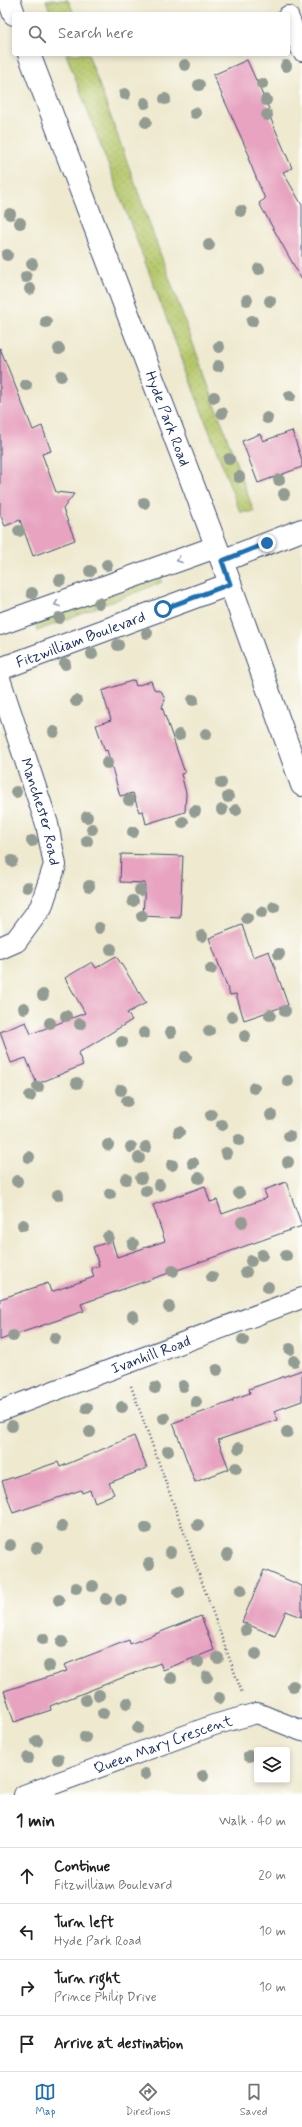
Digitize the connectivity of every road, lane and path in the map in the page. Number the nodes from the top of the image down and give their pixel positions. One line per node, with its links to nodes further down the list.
1 (9, 0): 3 (street)
2 (282, 0): 4 (street)
3 (13, 12)
4 (287, 12)
5 (290, 20): 6 (street)
6 (302, 51)
7 (30, 56): 9 (street, Hyde Park Road)
8 (302, 530): 9 (street)
9 (219, 554): 10 (street, Hyde Park Road); 11 (street, one-way to 11)
10 (230, 584): 12 (street, Fitzwilliam Boulevard); 14 (street, Hyde Park Road)
11 (0, 624)
12 (0, 669)
13 (0, 682): 15 (street, Manchester Road)
14 (302, 785)
15 (0, 948)
16 (302, 1298): 18 (street, Ivanhill Road)
17 (130, 1382): 19 (path)
18 (0, 1411)
19 (244, 1697)
20 (302, 1731): 21 (street, Queen Mary Crescent)
21 (24, 1795)

